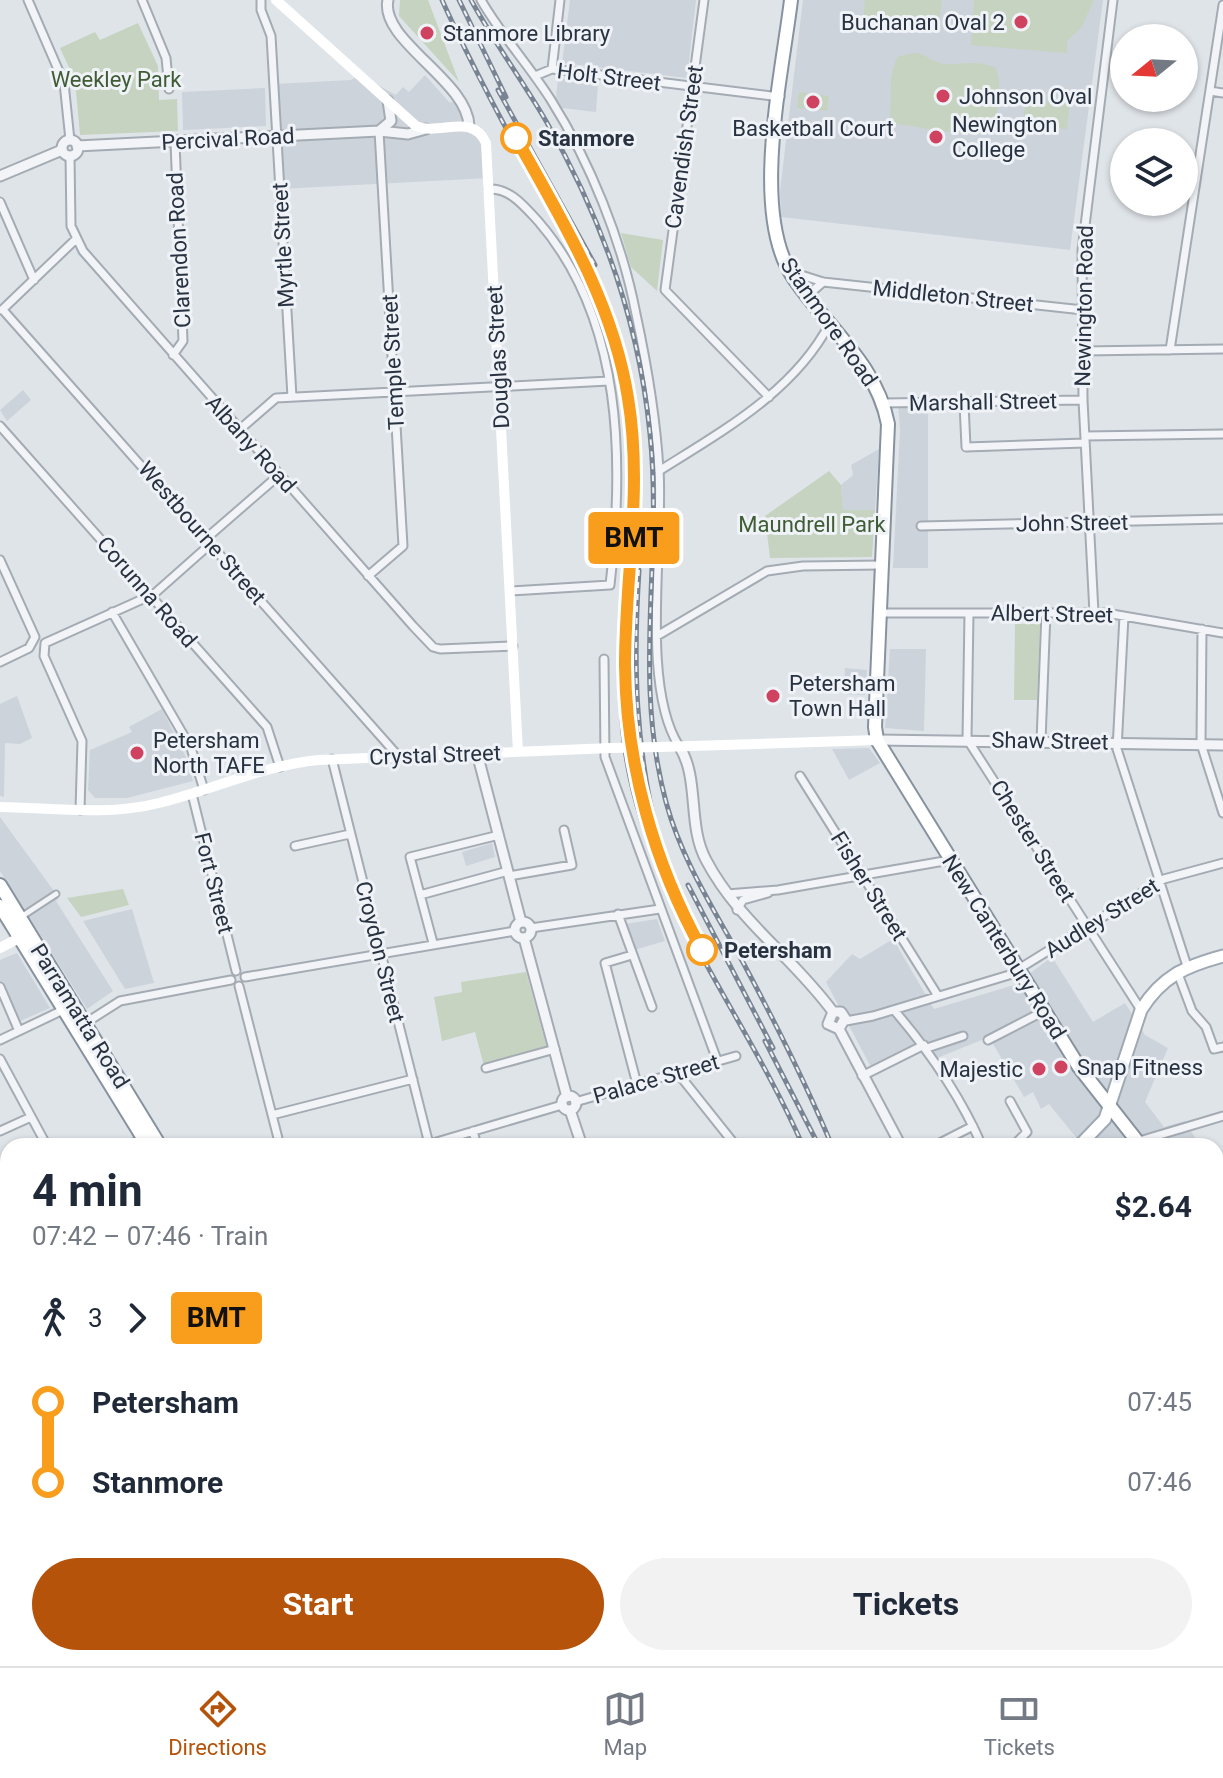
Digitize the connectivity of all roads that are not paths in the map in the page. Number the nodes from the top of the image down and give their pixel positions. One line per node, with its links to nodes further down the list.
1 (28, 0): 25 (street)
2 (142, 0): 15 (street)
3 (261, 0): 23 (street, Myrtle Street)
4 (276, 0): 19 (main road)
5 (388, 0): 20 (street, Douglas Street)
6 (481, 0): 13 (street)
7 (560, 0): 12 (street)
8 (704, 0): 14 (street, Cavendish Street)
9 (791, 0): 18 (highway, Stanmore Road)
10 (1113, 0): 35 (street, Newington Road)
11 (1223, 5): 16 (street)
12 (552, 69): 13 (street, Holt Street); 14 (street, Holt Street)
13 (535, 76): 55 (street)
14 (692, 86): 18 (street, Holt Street); 47 (street, Cavendish Street)
15 (169, 89)
16 (1210, 91): 17 (street); 40 (street)
17 (1223, 93)
18 (780, 97): 31 (highway, Stanmore Road)
19 (388, 101): 21 (main road); 22 (street)
20 (469, 126): 21 (main road, Percival Road); 28 (main road, Douglas Street)
21 (426, 129): 22 (street, Percival Road)
22 (379, 131): 23 (street, Percival Road); 45 (street, Temple Street)
23 (277, 136): 24 (street, Percival Road); 46 (street, Myrtle Street)
24 (175, 142): 25 (street, Percival Road); 42 (street, Clarendon Road)
25 (74, 143): 26 (street)
26 (66, 153): 27 (street); 30 (street)
27 (0, 176)
28 (489, 189): 43 (street); 44 (main road, Douglas Street)
29 (0, 202): 32 (street)
30 (75, 240): 32 (street); 42 (street, Albany Road)
31 (789, 270): 33 (street, Middleton Street); 34 (highway, Stanmore Road)
32 (34, 280): 36 (street)
33 (823, 282): 34 (street); 35 (street, Middleton Street)
34 (807, 296): 37 (highway, Stanmore Road)
35 (1083, 310): 41 (street, Newington Road)
36 (2, 311): 60 (street, Westbourne Street)
37 (834, 328): 38 (street); 38 (street); 49 (highway, Stanmore Road)
38 (820, 341): 47 (street)
39 (1223, 349): 40 (street)
40 (1170, 350): 41 (street)
41 (1083, 351): 48 (street, Newington Road)
42 (173, 355): 52 (street, Albany Road)
43 (609, 381): 44 (street); 64 (street)
44 (500, 387): 45 (street); 64 (main road, Douglas Street)
45 (395, 392): 46 (street); 63 (street, Temple Street)
46 (292, 397): 52 (street)
47 (769, 397): 55 (street)
48 (1083, 400): 50 (street, Marshall Street); 54 (street, Newington Road)
49 (884, 403): 50 (street, Marshall Street); 62 (highway, Stanmore Road)
50 (964, 403): 54 (street)
51 (0, 426): 65 (street, Corunna Road)
52 (238, 431): 56 (street, Albany Road)
53 (1223, 434): 54 (street)
54 (1085, 440): 58 (street, Newington Road)
55 (659, 471): 74 (street)
56 (278, 476): 60 (street); 63 (street, Albany Road)
57 (1223, 519): 58 (street, John Street)
58 (1089, 522): 59 (street, John Street); 70 (street, Newington Road)
59 (921, 526)
60 (209, 541): 65 (street); 89 (street, Westbourne Street)
61 (0, 560): 77 (street)
62 (882, 565): 68 (highway, Stanmore Road); 74 (street)
63 (368, 576): 75 (street, Albany Road)
64 (511, 591): 75 (main road, Douglas Street)
65 (150, 595): 66 (street); 91 (street, Corunna Road)
66 (112, 612): 94 (street); 97 (street)
67 (1046, 612): 69 (street, Albert Street); 70 (street, Albert Street); 80 (street)
68 (880, 613): 69 (street, Albert Street); 79 (highway, Stanmore Road)
69 (969, 613): 78 (street)
70 (1094, 613): 71 (street, Albert Street)
71 (1124, 616): 72 (street, Albert Street); 81 (street)
72 (1202, 629): 73 (street, Albert Street); 82 (street)
73 (1223, 633)
74 (657, 636): 84 (street)
75 (513, 646): 86 (main road, Douglas Street)
76 (604, 659): 85 (street)
77 (0, 662)
78 (967, 739): 79 (street, Shaw Street); 80 (street, Shaw Street); 119 (street, Chester Street)
79 (877, 740): 84 (main road, Crystal Street); 103 (highway, New Canterbury Road)
80 (1041, 741): 81 (street, Shaw Street)
81 (1118, 743): 82 (street, Shaw Street); 107 (street)
82 (1201, 744): 83 (street, Shaw Street); 98 (street)
83 (1223, 745)
84 (679, 746): 85 (main road, Crystal Street, bridge); 110 (street)
85 (607, 748): 86 (main road, Crystal Street); 114 (street)
86 (518, 752): 88 (main road, Crystal Street)
87 (477, 753): 88 (main road, Crystal Street); 89 (main road, Crystal Street); 93 (street)
88 (491, 753): 93 (street)
89 (399, 757): 90 (main road, Crystal Street)
90 (332, 759): 91 (main road, Crystal Street); 100 (street, Croydon Street)
91 (280, 767): 94 (main road, Crystal Street)
92 (800, 776): 106 (street, Fisher Street)
93 (485, 780): 101 (street)
94 (204, 790): 95 (main road, Crystal Street)
95 (192, 794): 97 (main road, Crystal Street); 129 (street, Fort Street)
96 (0, 807): 97 (main road, Crystal Street)
97 (80, 810)
98 (1223, 813)
99 (564, 830): 105 (street)
100 (350, 834): 102 (street); 124 (street, Croydon Street)
101 (499, 835): 105 (street); 112 (street)
102 (295, 846)
103 (950, 860): 106 (street); 128 (highway, New Canterbury Road)
104 (1223, 863): 107 (street, Audley Street)
105 (509, 874): 112 (street); 120 (street)
106 (862, 876): 109 (street); 134 (street, Fisher Street)
107 (1160, 881): 119 (street, Audley Street); 127 (street)
108 (0, 885): 121 (highway, Parramatta Road)
109 (778, 890): 110 (street); 115 (street)
110 (726, 893): 115 (street)
111 (56, 894): 117 (street)
112 (420, 895): 122 (street)
113 (0, 906): 121 (highway, Parramatta Road)
114 (660, 909): 116 (street); 152 (street)
115 (737, 910): 140 (street)
116 (618, 914): 118 (street); 125 (street)
117 (24, 915)
118 (531, 928): 120 (street)
119 (1087, 928): 128 (street, Audley Street); 138 (street, Chester Street)
120 (520, 930): 122 (street); 149 (street)
121 (24, 935): 123 (main road); 136 (highway, Parramatta Road); 141 (highway, Parramatta Road)
122 (433, 943): 124 (street)
123 (0, 948)
124 (380, 952): 130 (street); 156 (street, Croydon Street)
125 (632, 955): 135 (street); 157 (street)
126 (1223, 956): 127 (main road)
127 (1182, 969): 138 (main road); 148 (street)
128 (1018, 970): 134 (street, Audley Street); 139 (highway, New Canterbury Road)
129 (236, 971): 130 (street); 131 (street)
130 (245, 977): 132 (street)
131 (231, 980): 132 (street); 141 (street)
132 (239, 986): 161 (street)
133 (0, 987): 143 (street)
134 (938, 996): 137 (street, Audley Street)
135 (652, 1007)
136 (63, 1010): 143 (street); 168 (highway, Parramatta Road)
137 (894, 1010): 142 (street, Audley Street); 147 (street)
138 (1141, 1010): 160 (main road)
139 (1044, 1011): 146 (street); 160 (highway, New Canterbury Road)
140 (833, 1012): 142 (street); 142 (street)
141 (84, 1024): 169 (highway, Parramatta Road)
142 (842, 1025): 155 (street)
143 (19, 1031): 145 (street)
144 (963, 1036): 147 (street)
145 (0, 1040)
146 (988, 1040)
147 (925, 1046): 155 (street); 164 (street)
148 (1223, 1047)
149 (555, 1049): 153 (street); 159 (street)
150 (736, 1056): 152 (street, Palace Street)
151 (0, 1059): 163 (street)
152 (717, 1060): 154 (street, Palace Street)
153 (486, 1068)
154 (677, 1072): 157 (street, Palace Street); 175 (street)
155 (862, 1076): 176 (street)
156 (413, 1079): 161 (street); 171 (street, Croydon Street)
157 (637, 1084): 159 (street, Palace Street)
158 (1010, 1101): 179 (street)
159 (569, 1104): 166 (street, Palace Street); 174 (street)
160 (1108, 1109): 180 (main road); 181 (highway, New Canterbury Road)
161 (272, 1115): 170 (street)
162 (1223, 1116): 182 (street)
163 (31, 1117): 165 (street); 167 (street)
164 (973, 1126): 177 (street); 178 (street)
165 (0, 1131)
166 (473, 1131): 172 (street, Palace Street); 173 (street)
167 (43, 1138)
168 (143, 1138)
169 (155, 1138)
170 (278, 1138)
171 (425, 1138)
172 (450, 1138)
173 (475, 1138)
174 (580, 1138)
175 (730, 1138)
176 (897, 1138)
177 (950, 1138)
178 (978, 1138)
179 (1021, 1138)
180 (1087, 1138)
181 (1133, 1138)
182 (1156, 1138)

